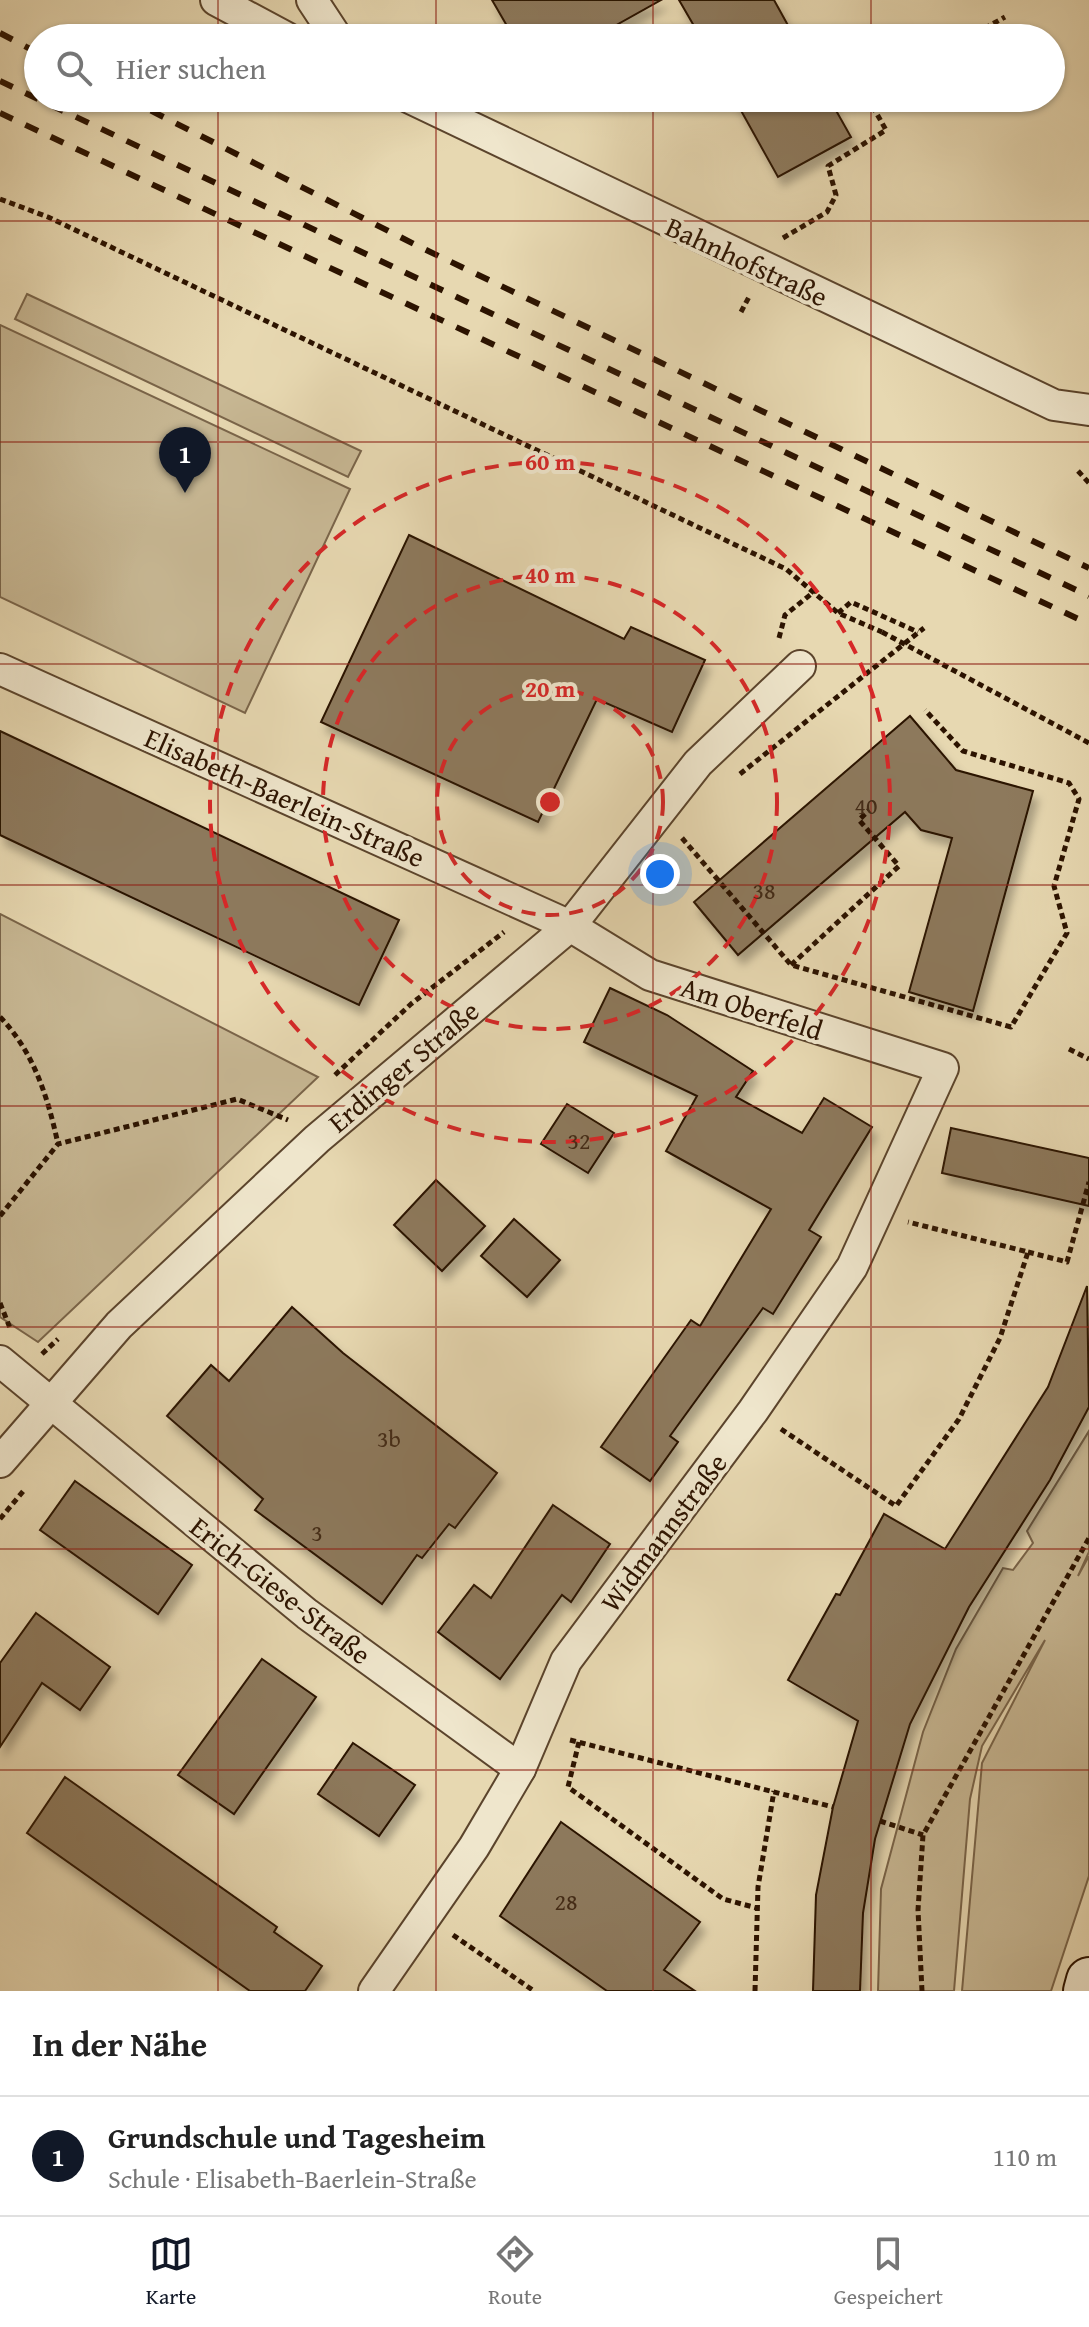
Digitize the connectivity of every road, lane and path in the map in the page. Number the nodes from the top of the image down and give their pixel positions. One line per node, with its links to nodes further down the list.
1 (216, 0): 4 (street)
2 (312, 0): 5 (street)
3 (1005, 17): 6 (path)
4 (261, 24)
5 (328, 24)
6 (992, 24)
7 (439, 112): 11 (street, Bahnhofstraße)
8 (876, 112): 10 (path)
9 (0, 199): 14 (path)
10 (784, 236)
11 (1089, 410)
12 (1078, 471): 13 (path)
13 (1089, 483)
14 (815, 591): 15 (path); 16 (path)
15 (838, 613): 19 (path, bridge); 20 (path)
16 (788, 658): 24 (street, Erdinger Straße)
17 (0, 669): 23 (street, Elisabeth-Baerlein-Straße)
18 (925, 710): 25 (path)
19 (1089, 743)
20 (733, 780)
21 (869, 810): 25 (path)
22 (677, 831): 25 (path)
23 (533, 909): 24 (street, Elisabeth-Baerlein-Straße); 30 (path)
24 (570, 926): 29 (street, Am Oberfeld); 41 (street, Erdinger Straße)
25 (791, 965)
26 (0, 1017): 34 (path)
27 (1069, 1049): 28 (path)
28 (1089, 1059)
29 (943, 1068): 36 (street, Widmannstraße)
30 (332, 1077)
31 (299, 1109): 32 (path)
32 (288, 1120): 33 (path); 34 (path)
33 (276, 1131)
34 (58, 1144): 37 (path)
35 (1089, 1182): 38 (path)
36 (876, 1215): 38 (path); 42 (street, Widmannstraße)
37 (0, 1216)
38 (1028, 1252): 42 (path)
39 (59, 1337): 40 (path)
40 (8, 1369): 41 (street, Erich-Giese-Straße)
41 (49, 1402): 43 (street, Erdinger Straße); 49 (street, Erich-Giese-Straße)
42 (753, 1411): 47 (street, Widmannstraße)
43 (0, 1462)
44 (29, 1484): 45 (path)
45 (0, 1519)
46 (1089, 1538): 53 (path)
47 (538, 1732): 48 (path); 49 (street, Widmannstraße)
48 (579, 1742): 50 (path); 54 (path)
49 (520, 1769): 55 (street, Widmannstraße)
50 (774, 1791): 51 (path); 54 (path)
51 (833, 1807)
52 (880, 1821): 53 (path)
53 (923, 1835): 60 (path)
54 (757, 1908): 59 (path)
55 (426, 1916): 57 (street, Widmannstraße); 58 (path)
56 (1089, 1980): 61 (street)
57 (374, 1991)
58 (534, 1991)
59 (755, 1991)
60 (922, 1991)
61 (1086, 1991)

